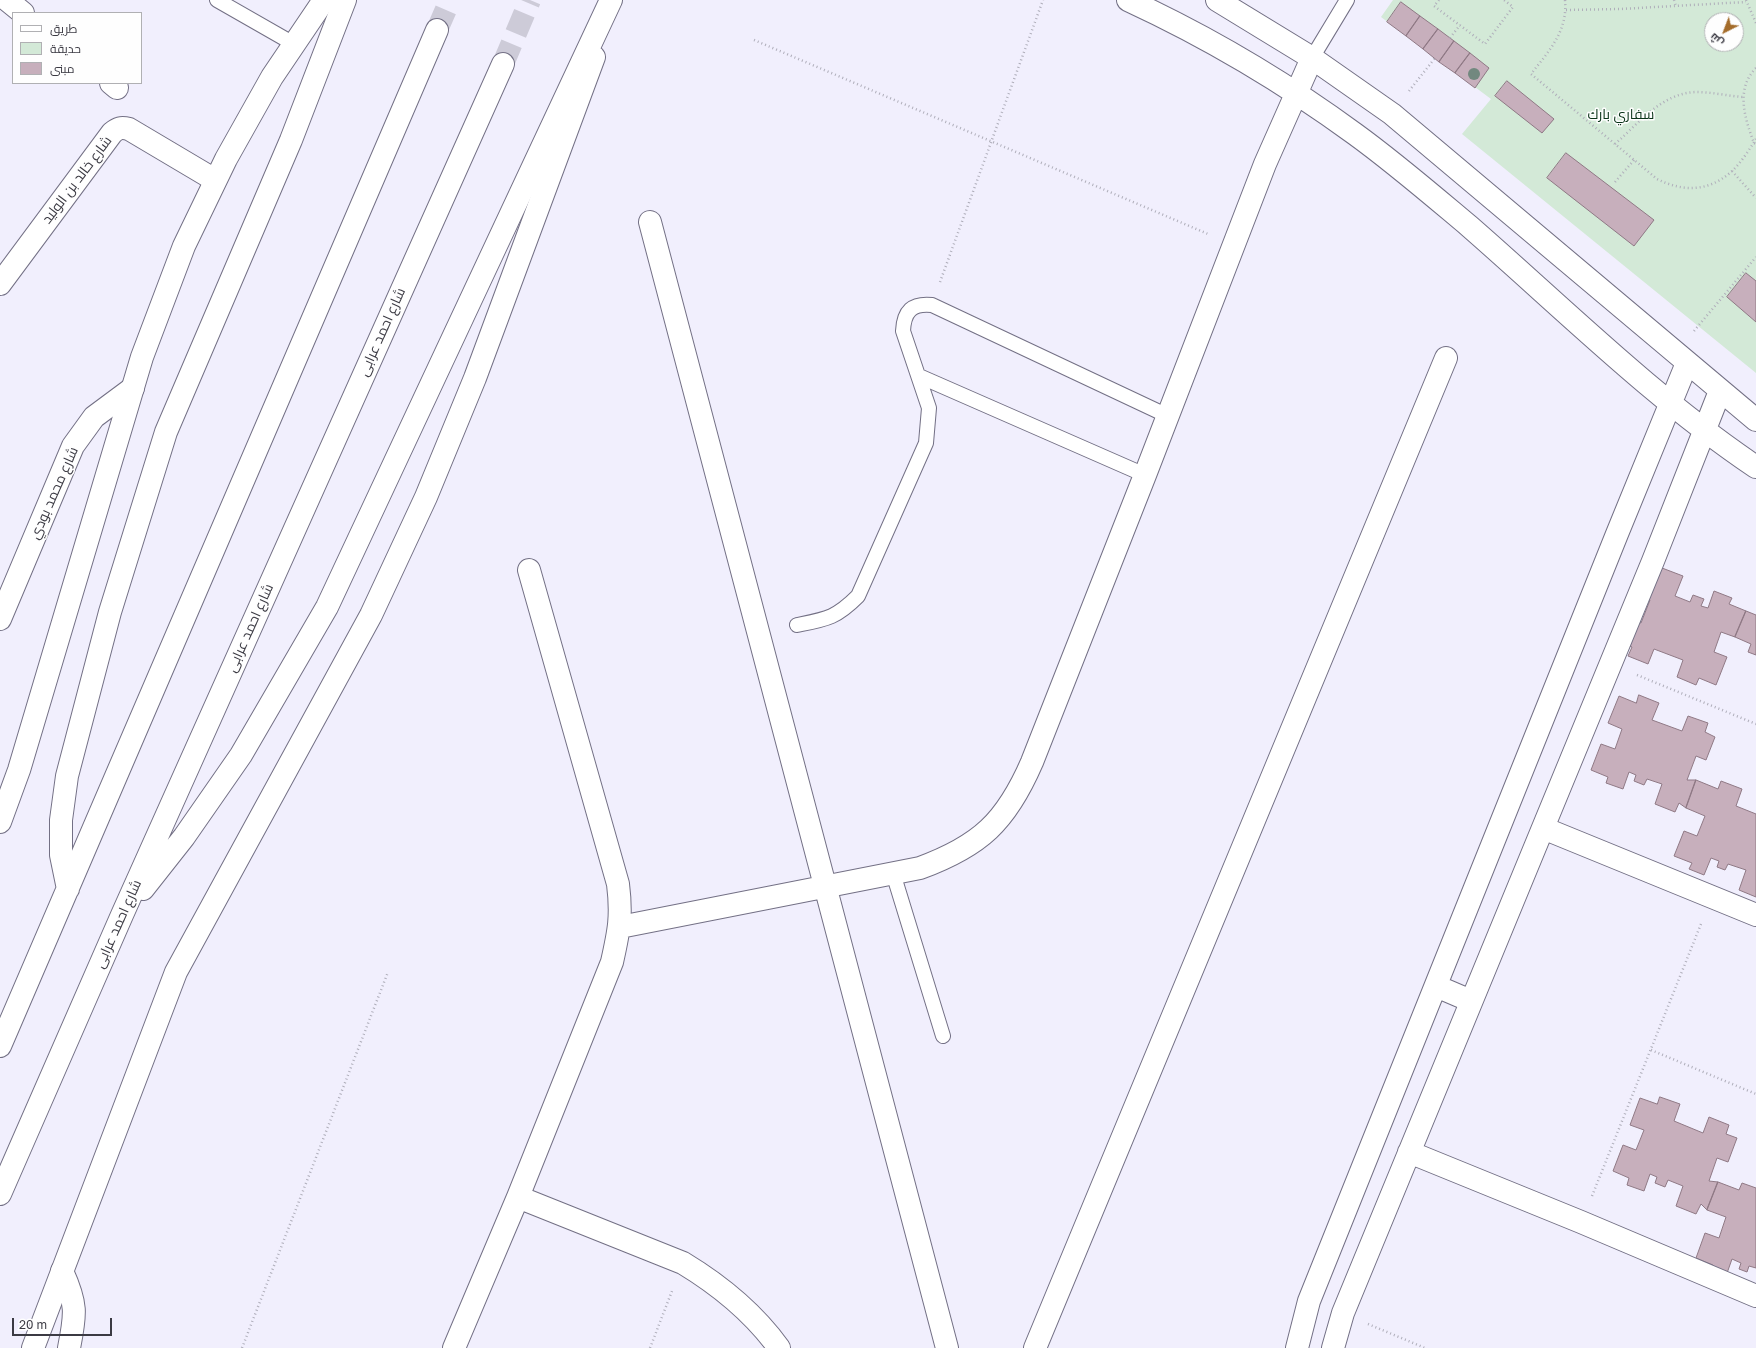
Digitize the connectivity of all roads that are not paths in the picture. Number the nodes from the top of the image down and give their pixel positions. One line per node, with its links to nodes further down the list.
1 (217, 0): 10 (lane)
2 (324, 0): 10 (main road)
3 (345, 0): 35 (main road)
4 (611, 0): 36 (main road)
5 (615, 0): 46 (main road)
6 (1128, 0): 13 (main road)
7 (1217, 0): 11 (main road)
8 (1347, 0): 11 (lane)
9 (437, 30): 35 (main road)
10 (294, 44): 14 (main road)
11 (1312, 58): 13 (main road); 18 (main road)
12 (503, 64): 36 (main road, شارع احمد عرابى)
13 (1297, 94): 22 (main road); 23 (main road)
14 (215, 180): 16 (main road, شارع خالد بن الوليد); 20 (main road)
15 (650, 222): 34 (main road)
16 (0, 284)
17 (1446, 358): 53 (main road)
18 (1681, 358): 21 (main road); 22 (main road)
19 (919, 376): 23 (lane); 27 (lane); 30 (lane)
20 (134, 388): 29 (main road, شارع محمد بودي); 31 (main road)
21 (1720, 391): 24 (main road); 25 (main road)
22 (1672, 403): 25 (main road); 39 (main road)
23 (1168, 416): 27 (main road)
24 (1756, 420)
25 (1706, 430): 26 (main road); 32 (main road)
26 (1756, 467)
27 (1145, 475): 33 (main road)
28 (529, 570): 38 (main road)
29 (2, 608)
30 (797, 625)
31 (0, 822)
32 (1543, 828): 37 (main road); 40 (main road)
33 (893, 873): 34 (main road); 41 (lane)
34 (825, 886): 38 (main road); 52 (main road)
35 (68, 889): 42 (main road)
36 (122, 915): 44 (main road, شارع احمد عرابى)
37 (1756, 915)
38 (620, 927): 45 (main road)
39 (1436, 986): 40 (main road); 54 (main road)
40 (1471, 1001): 43 (main road)
41 (943, 1036)
42 (0, 1046)
43 (1409, 1152): 47 (main road); 55 (main road)
44 (0, 1194)
45 (518, 1197): 50 (main road); 51 (main road)
46 (62, 1271): 48 (main road); 49 (main road)
47 (1756, 1296)
48 (33, 1348)
49 (69, 1348)
50 (454, 1348)
51 (779, 1348)
52 (947, 1348)
53 (1035, 1348)
54 (1297, 1348)
55 (1333, 1348)

